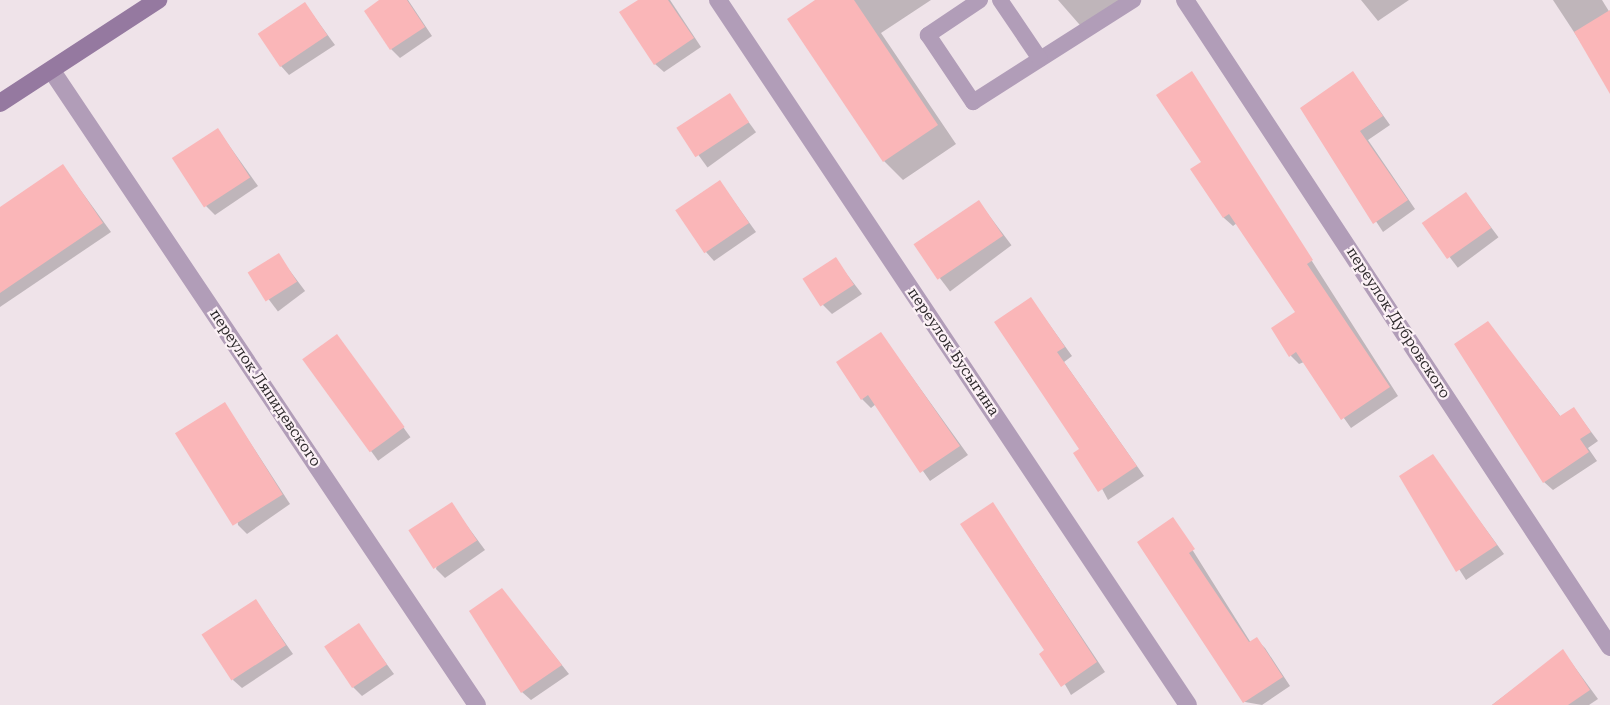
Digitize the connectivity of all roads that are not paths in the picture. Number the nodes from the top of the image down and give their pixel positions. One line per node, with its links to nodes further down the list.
1 (158, 0): 8 (street)
2 (718, 0): 12 (street, переулок Бусыгина)
3 (980, 0): 7 (lane)
4 (1000, 0): 7 (lane)
5 (1133, 0): 7 (lane)
6 (1185, 0): 10 (street, переулок Дубровского)
7 (1040, 59)
8 (52, 71): 9 (street); 11 (street, переулок Ляпидевского)
9 (0, 104)
10 (1610, 647)
11 (477, 705)
12 (1188, 705)

